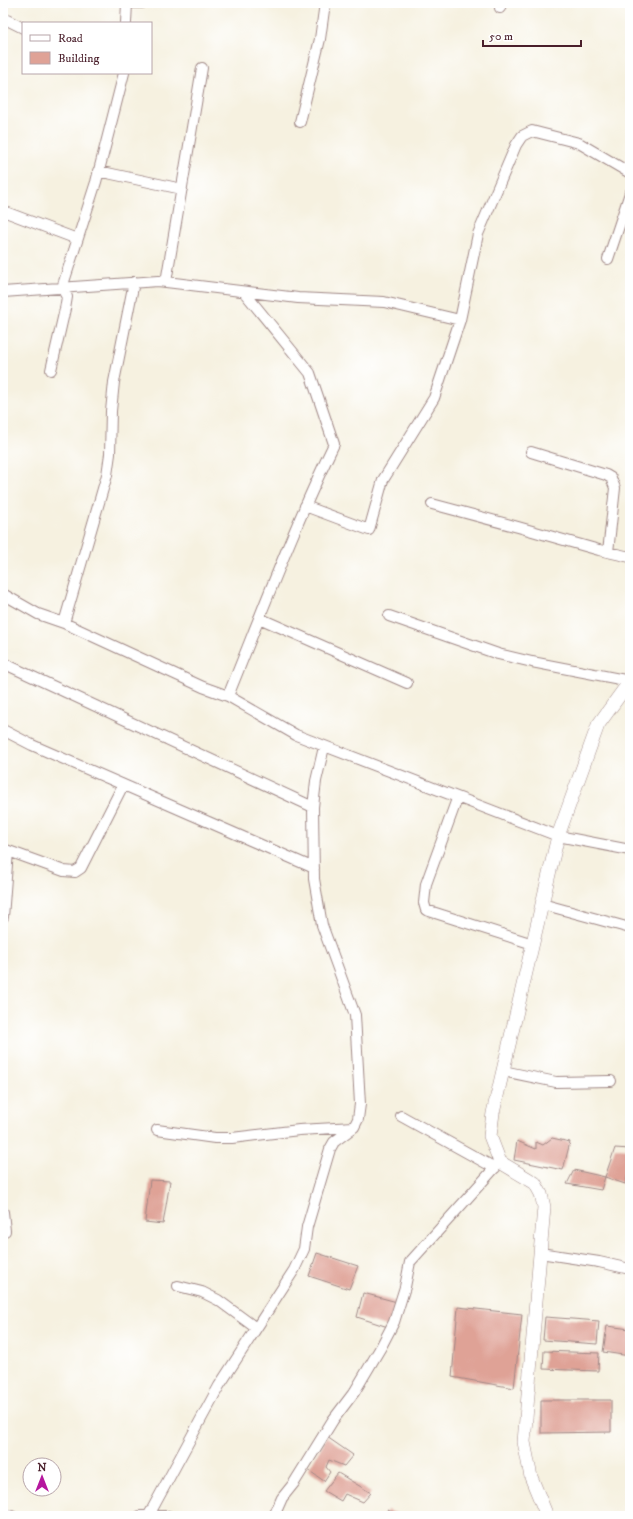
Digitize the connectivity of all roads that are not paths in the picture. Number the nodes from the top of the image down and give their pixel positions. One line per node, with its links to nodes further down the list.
1 (126, 3): 2 (street); 5 (street)
2 (142, 3)
3 (325, 3): 9 (street)
4 (3, 18): 6 (street)
5 (126, 22)
6 (22, 28)
7 (202, 68): 12 (street)
8 (124, 74): 10 (street)
9 (300, 122)
10 (98, 172): 12 (street); 15 (street)
11 (630, 173): 22 (street)
12 (182, 189): 18 (street)
13 (630, 193): 16 (street)
14 (3, 211): 15 (street)
15 (77, 240): 19 (street)
16 (608, 259)
17 (134, 282): 18 (street); 19 (street); 32 (street)
18 (166, 282): 21 (street)
19 (62, 288): 20 (street); 23 (street)
20 (3, 292)
21 (244, 292): 22 (street); 26 (street)
22 (460, 320): 26 (street)
23 (50, 370)
24 (531, 452): 27 (street)
25 (432, 504): 27 (street)
26 (305, 506): 31 (street)
27 (608, 552): 28 (street)
28 (630, 557)
29 (3, 594): 32 (street)
30 (389, 616): 34 (street)
31 (259, 618): 35 (street); 36 (street)
32 (64, 624): 36 (street)
33 (3, 663): 41 (street)
34 (630, 681): 42 (street)
35 (407, 683)
36 (228, 696): 38 (street)
37 (3, 730): 39 (street)
38 (324, 747): 40 (street); 41 (street)
39 (123, 785): 43 (street); 45 (street)
40 (457, 799): 42 (street); 49 (street)
41 (313, 807): 45 (street)
42 (558, 836): 44 (street); 46 (street)
43 (6, 850): 47 (street)
44 (630, 850)
45 (314, 868): 53 (street)
46 (542, 904): 48 (street); 49 (street)
47 (3, 917)
48 (630, 928)
49 (533, 944): 50 (street)
50 (503, 1071): 51 (street); 55 (street)
51 (611, 1081)
52 (401, 1116): 55 (street)
53 (354, 1127): 54 (street); 61 (street)
54 (157, 1130)
55 (498, 1165): 58 (street); 66 (street)
56 (3, 1212): 57 (street)
57 (5, 1231)
58 (540, 1253): 59 (street); 67 (street)
59 (630, 1268)
60 (178, 1286): 61 (street)
61 (256, 1328): 64 (street)
62 (3, 1514): 63 (street)
63 (12, 1516)
64 (145, 1516): 65 (street)
65 (168, 1516)
66 (274, 1516)
67 (547, 1516)

